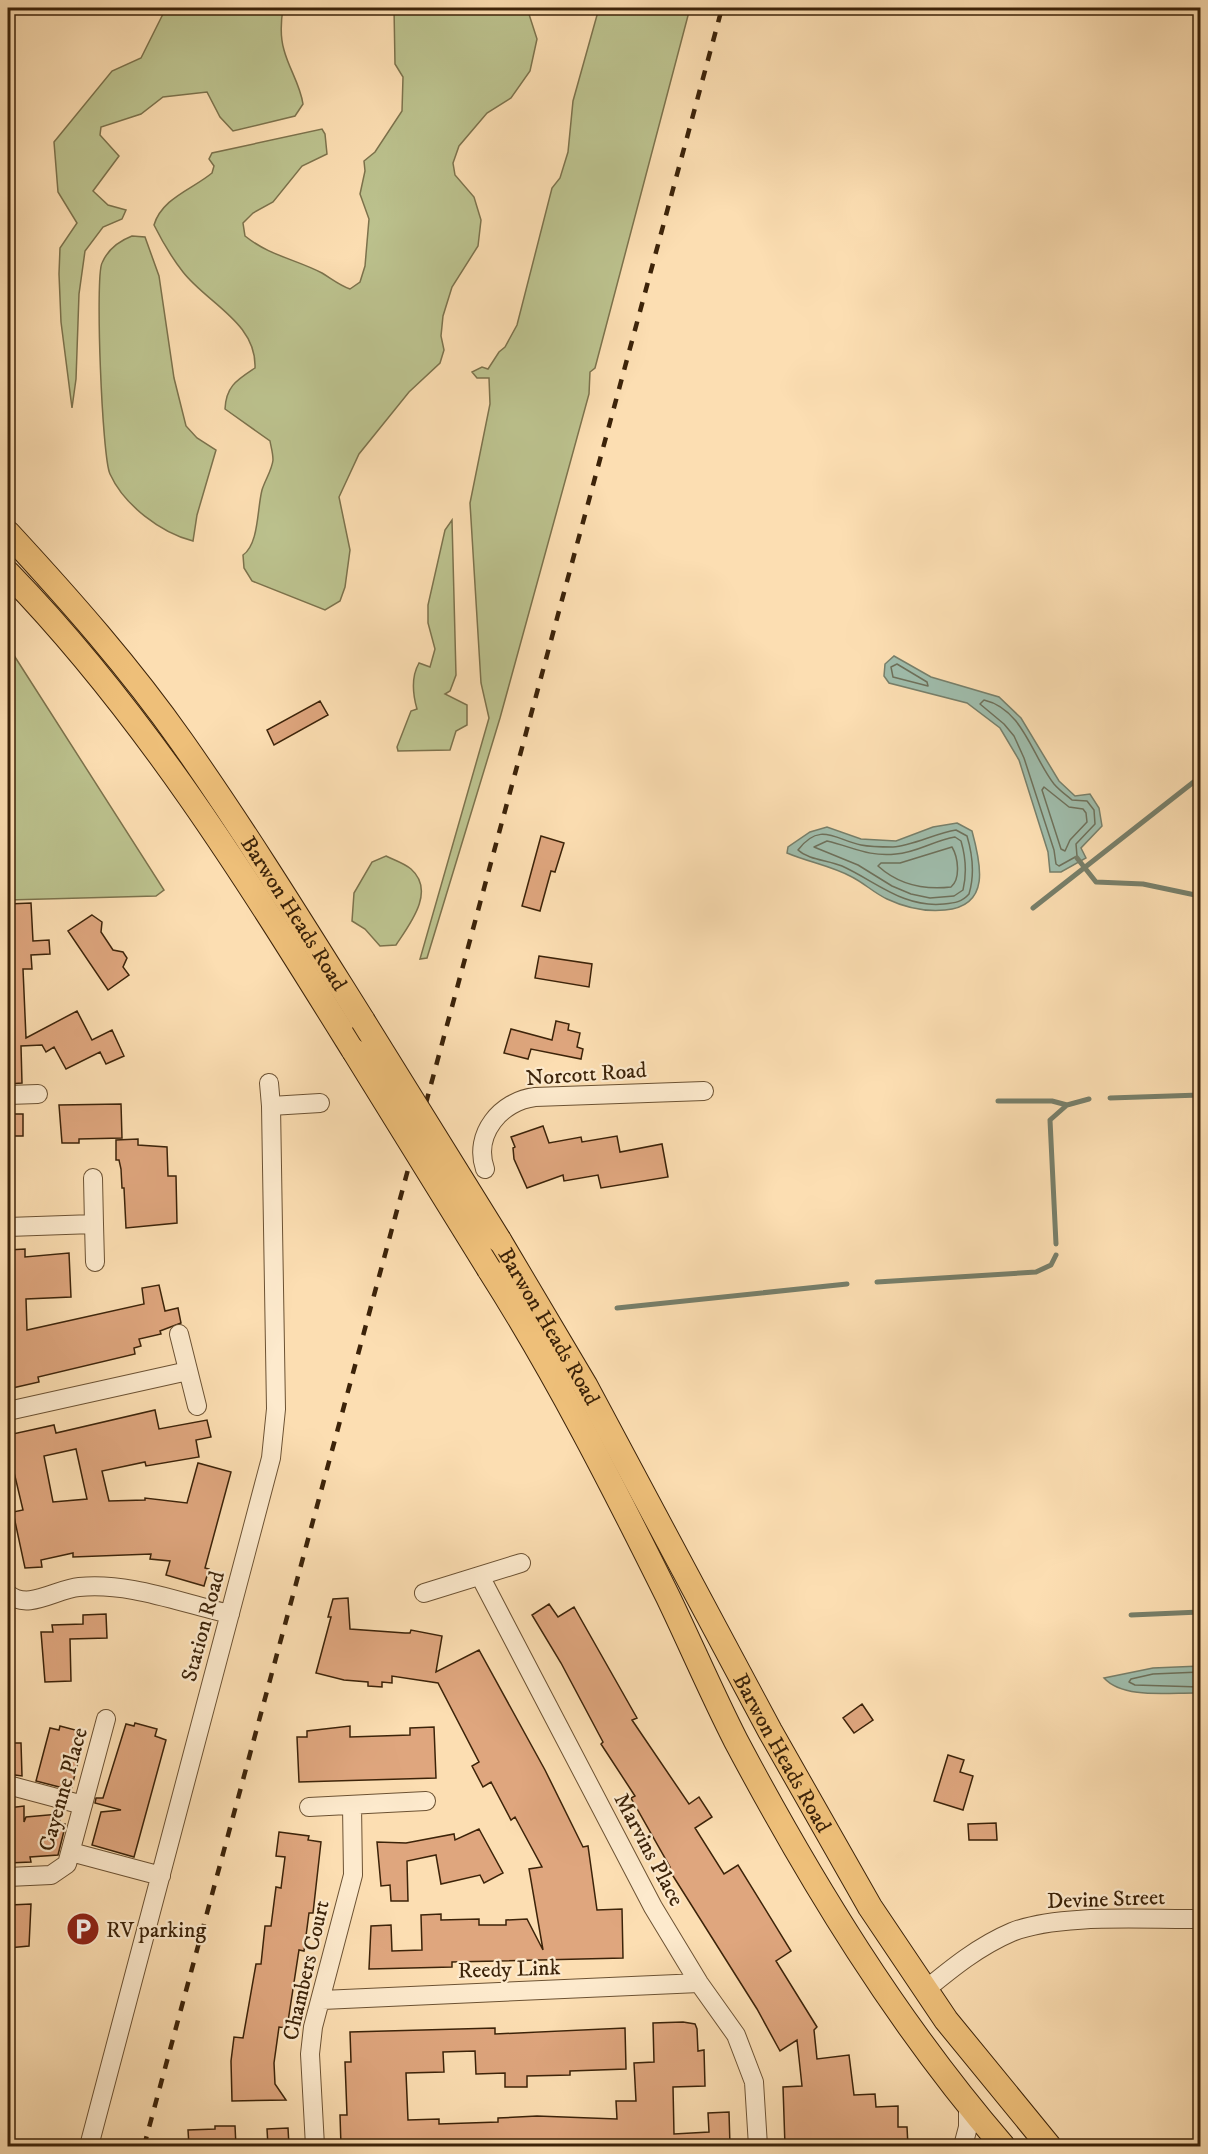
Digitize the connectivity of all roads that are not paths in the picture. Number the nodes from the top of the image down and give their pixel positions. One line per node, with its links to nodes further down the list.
1 (8, 533): 34 (main road, Barwon Heads Road, bridge)
2 (8, 573): 36 (main road, Barwon Heads Road, bridge)
3 (269, 1083): 8 (street, Station Road)
4 (704, 1091): 9 (street, Norcott Road)
5 (38, 1094): 6 (street)
6 (8, 1095)
7 (320, 1103): 8 (street)
8 (271, 1106): 22 (street, Station Road)
9 (485, 1169)
10 (93, 1178): 11 (street)
11 (94, 1224): 12 (street); 13 (street)
12 (8, 1227)
13 (95, 1262)
14 (179, 1334): 15 (street)
15 (188, 1371): 16 (street); 17 (street)
16 (197, 1406)
17 (8, 1411)
18 (521, 1563): 19 (street)
19 (480, 1576): 20 (street); 33 (street, Marvins Place)
20 (424, 1593)
21 (8, 1596): 22 (street)
22 (230, 1614): 30 (street, Station Road)
23 (106, 1719): 26 (street, Cayenne Place)
24 (8, 1785): 26 (street)
25 (426, 1801): 27 (street)
26 (83, 1805): 29 (street, Cayenne Place)
27 (352, 1805): 28 (street); 35 (street, Chambers Court)
28 (309, 1807)
29 (71, 1852): 30 (street); 31 (street, Cayenne Place)
30 (161, 1876): 38 (street, Station Road)
31 (8, 1878)
32 (1200, 1919): 34 (street, Devine Street)
33 (699, 1983): 35 (street, Reedy Link); 40 (street, Marvins Place)
34 (924, 1991): 36 (main road); 43 (main road, Barwon Heads Road)
35 (322, 2000): 39 (street, Chambers Court)
36 (927, 2052): 37 (main road, Barwon Heads Road)
37 (968, 2106): 41 (street); 42 (main road, Barwon Heads Road)
38 (89, 2146)
39 (315, 2146)
40 (758, 2146)
41 (963, 2146)
42 (1003, 2146)
43 (1049, 2146)

